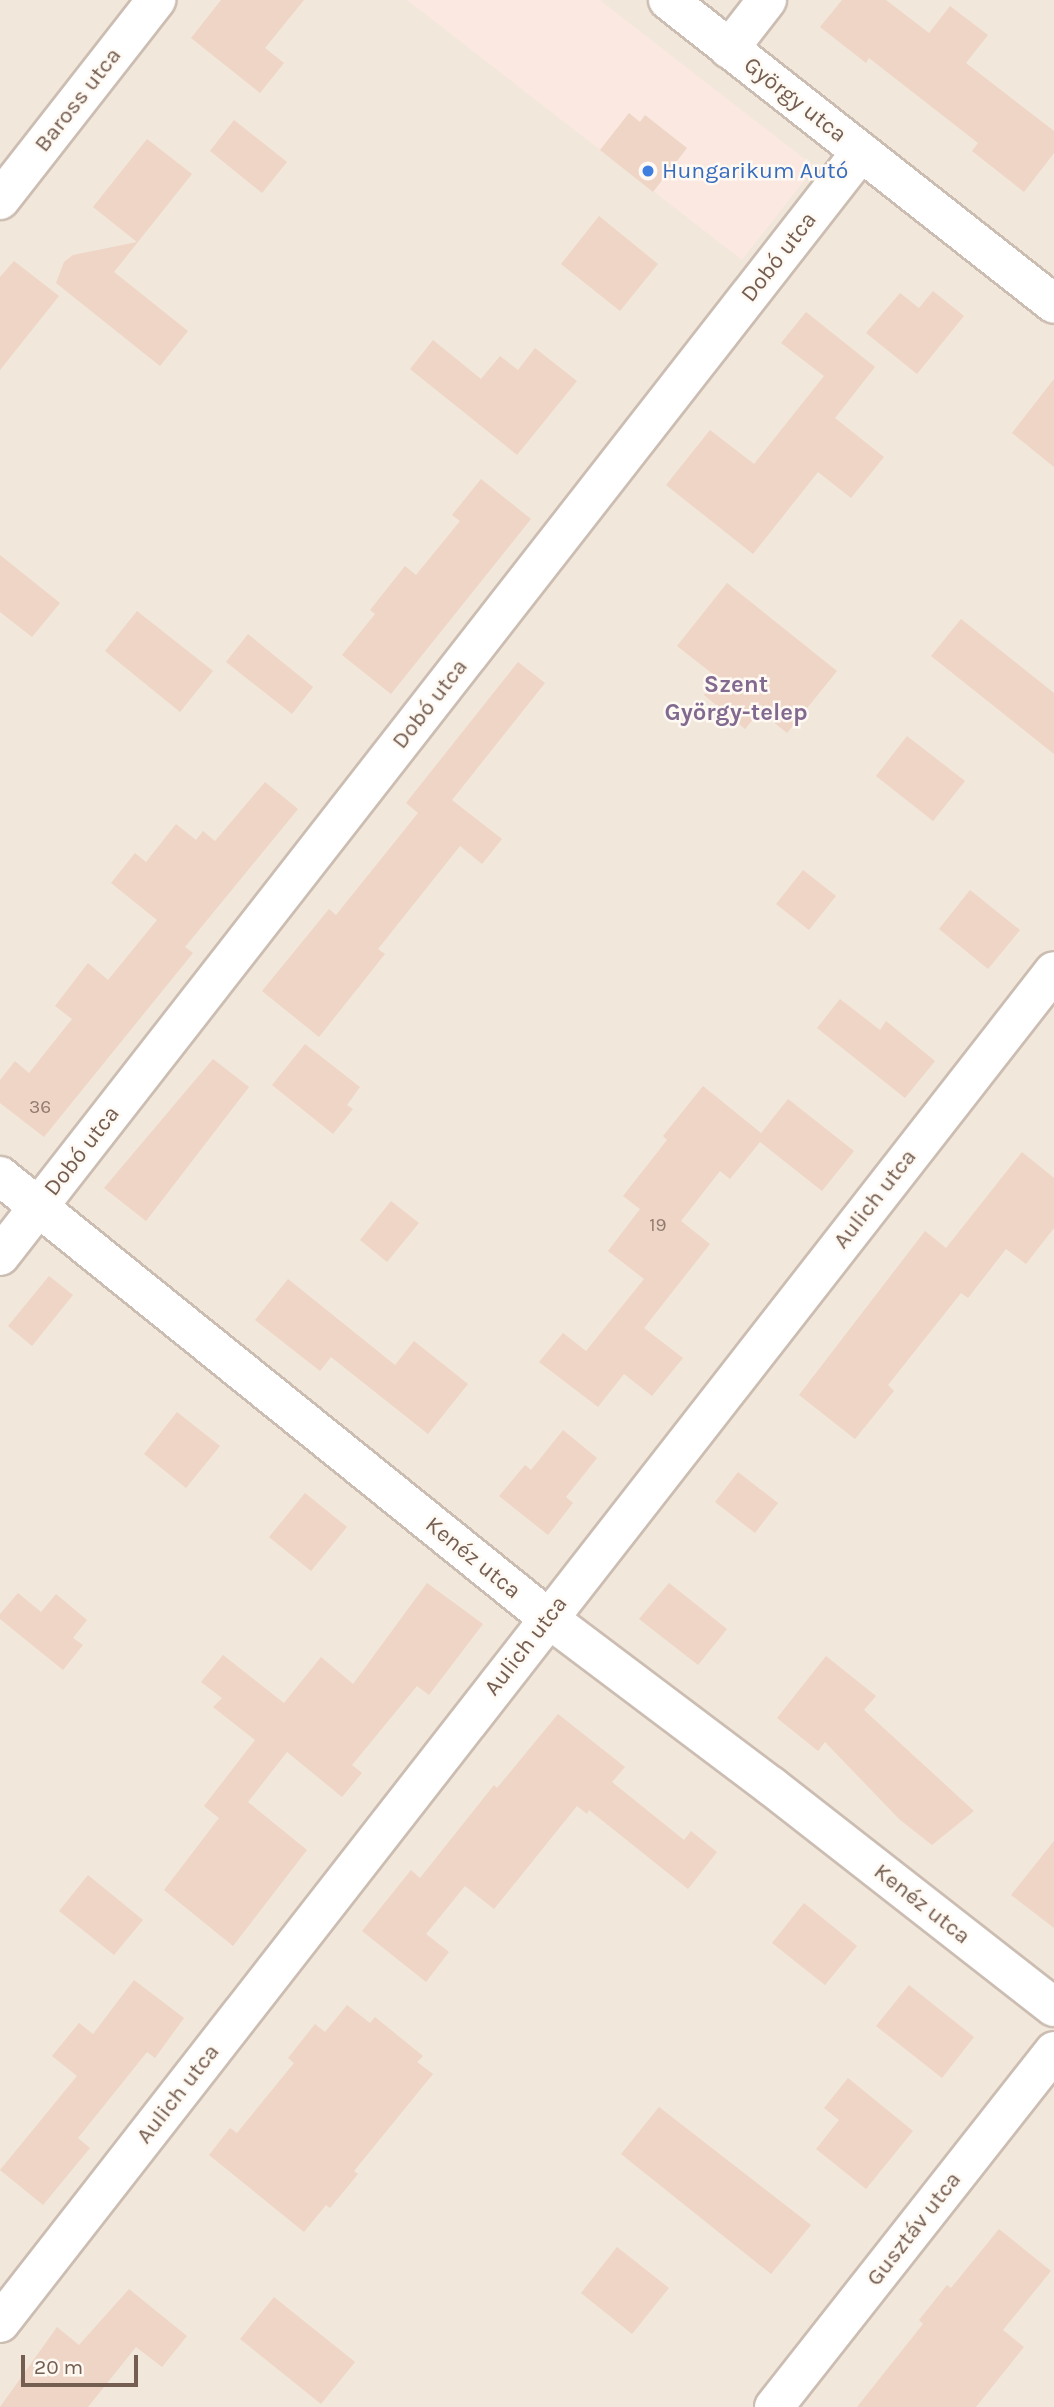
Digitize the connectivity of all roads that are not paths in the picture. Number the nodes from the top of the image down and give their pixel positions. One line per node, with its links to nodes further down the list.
1 (156, 0): 6 (street, Baross utca)
2 (668, 0): 4 (street, György utca)
3 (767, 0): 4 (street)
4 (729, 49): 5 (street, György utca)
5 (861, 152): 7 (street, György utca); 10 (street, Dobó utca)
6 (0, 200)
7 (1054, 304)
8 (1054, 971): 12 (street, Aulich utca)
9 (0, 1176): 10 (street, Kenéz utca)
10 (38, 1206): 11 (street, Dobó utca); 12 (street, Kenéz utca)
11 (0, 1256)
12 (548, 1618): 13 (street, Kenéz utca); 15 (street, Aulich utca)
13 (1054, 2007)
14 (1054, 2051): 16 (street, Gusztáv utca)
15 (0, 2323)
16 (774, 2407)

